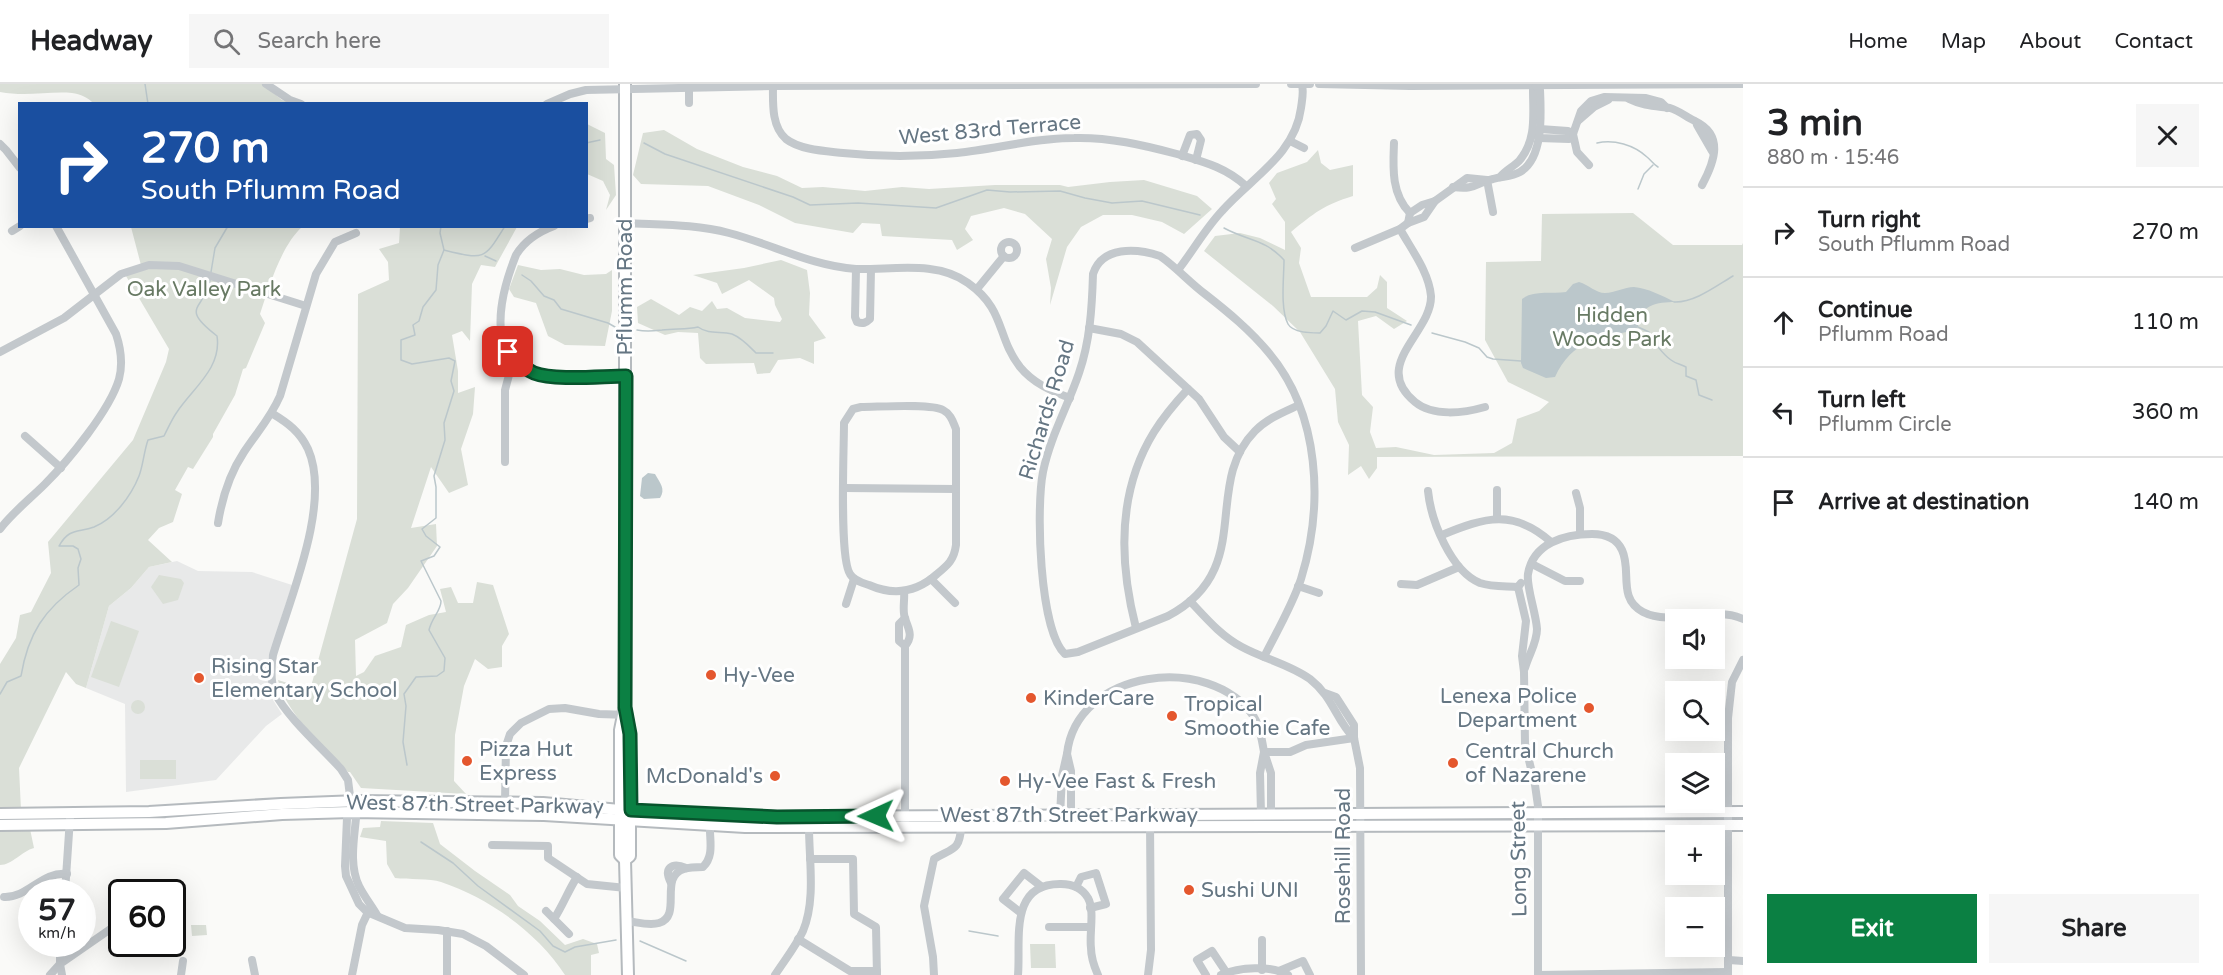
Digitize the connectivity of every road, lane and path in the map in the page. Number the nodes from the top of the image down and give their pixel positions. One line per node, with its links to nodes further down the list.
1 (266, 84): 16 (street)
2 (1256, 84): 10 (street)
3 (1291, 84): 11 (street)
4 (1310, 84): 11 (street)
5 (1319, 84): 12 (street)
6 (1679, 84): 7 (street); 14 (street)
7 (1743, 84)
8 (773, 85): 9 (street); 15 (street); 25 (street, West 83rd Terrace)
9 (862, 85): 10 (street)
10 (951, 85)
11 (1302, 85): 21 (street)
12 (1361, 85): 14 (street)
13 (625, 86): 15 (street); 17 (street); 35 (main road, Pflumm Road)
14 (1536, 86): 19 (street)
15 (685, 87): 18 (street)
16 (296, 102)
17 (552, 102)
18 (689, 103)
19 (1537, 133): 20 (street); 29 (street)
20 (1573, 134): 28 (street); 30 (street)
21 (1290, 141): 24 (street); 31 (street)
22 (1394, 143): 34 (street)
23 (0, 144): 27 (street)
24 (1304, 148)
25 (1182, 156): 26 (street, West 83rd Terrace); 26 (street)
26 (1196, 160): 31 (street, West 83rd Terrace)
27 (18, 164)
28 (1589, 165)
29 (1488, 180): 32 (street); 33 (street)
30 (1702, 184)
31 (1246, 186): 45 (street)
32 (1436, 201): 34 (street); 36 (street)
33 (1493, 212)
34 (1410, 213): 36 (street)
35 (625, 223): 43 (street); 52 (main road, Pflumm Road)
36 (1408, 223): 39 (street)
37 (57, 228): 47 (street)
38 (550, 228): 51 (street)
39 (1400, 229): 41 (street); 56 (street)
40 (356, 233): 48 (street)
41 (1355, 249)
42 (1004, 256): 46 (street)
43 (856, 268): 44 (street); 44 (street)
44 (871, 269): 46 (street)
45 (1178, 270): 49 (street, Richards Road); 55 (street)
46 (976, 289): 54 (street)
47 (94, 295): 48 (street); 50 (street); 61 (street)
48 (306, 306): 57 (street)
49 (1089, 328): 53 (street); 54 (street, Richards Road)
50 (0, 352)
51 (516, 362): 52 (street); 60 (street)
52 (626, 376): 92 (main road, Pflumm Road)
53 (1188, 389): 59 (street); 88 (street)
54 (1070, 398): 88 (street, Richards Road)
55 (1299, 405): 59 (street); 80 (street)
56 (1485, 407)
57 (273, 414): 68 (street); 96 (street)
58 (25, 436): 61 (street)
59 (1240, 452): 84 (street)
60 (506, 462)
61 (61, 468): 69 (street)
62 (844, 488): 63 (street); 63 (street); 76 (street)
63 (956, 489): 77 (street)
64 (1497, 490): 67 (street)
65 (1428, 491): 71 (street)
66 (1576, 493): 70 (street)
67 (1497, 519): 71 (street); 72 (street)
68 (218, 523)
69 (0, 529)
70 (1580, 534): 72 (street); 87 (street)
71 (1442, 535): 74 (street)
72 (1551, 542): 73 (street)
73 (1532, 564): 75 (street); 78 (street)
74 (1459, 567): 79 (street); 81 (street)
75 (1527, 576): 81 (street); 91 (street, Long Street)
76 (854, 579): 82 (street); 86 (street)
77 (931, 579): 82 (street); 85 (street)
78 (1580, 581)
79 (1401, 584)
80 (1298, 585): 83 (street); 89 (street)
81 (1518, 587): 91 (street, Long Street)
82 (904, 592): 107 (street)
83 (1319, 593)
84 (1190, 601): 88 (street); 89 (street, Rosehill Road)
85 (955, 603)
86 (846, 604)
87 (1743, 619)
88 (1136, 628)
89 (1264, 657): 93 (street, Rosehill Road)
90 (1743, 660): 97 (street)
91 (1524, 672): 105 (street, Long Street)
92 (625, 712): 95 (street); 102 (main road, Pflumm Road)
93 (1354, 738): 94 (street); 101 (street, Rosehill Road)
94 (1264, 752): 103 (street); 104 (street)
95 (505, 802): 96 (main road, West 87th Street Parkway); 99 (main road); 102 (main road, West 87th Street Parkway)
96 (351, 807): 99 (main road, West 87th Street Parkway); 106 (main road, West 87th Street Parkway); 128 (street)
97 (1728, 812): 98 (main road, West 87th Street Parkway); 105 (main road, West 87th Street Parkway); 111 (street)
98 (1743, 812)
99 (438, 813): 102 (main road, West 87th Street Parkway)
100 (0, 814): 106 (main road, West 87th Street Parkway)
101 (1360, 814): 103 (main road, West 87th Street Parkway); 105 (main road, West 87th Street Parkway); 115 (street, Rosehill Road)
102 (625, 815): 107 (main road, West 87th Street Parkway); 109 (main road, West 87th Street Parkway); 125 (main road, Pflumm Road)
103 (1266, 815): 108 (main road, West 87th Street Parkway); 114 (main road)
104 (1065, 816): 107 (main road, West 87th Street Parkway); 108 (main road, West 87th Street Parkway); 113 (main road)
105 (1538, 819): 111 (main road, West 87th Street Parkway); 115 (main road, West 87th Street Parkway); 167 (street, Long Street)
106 (70, 820): 110 (main road, West 87th Street Parkway); 120 (street)
107 (904, 821): 116 (main road, West 87th Street Parkway); 117 (main road, West 87th Street Parkway)
108 (1150, 821): 113 (main road, West 87th Street Parkway); 114 (main road, West 87th Street Parkway); 163 (street)
109 (710, 824): 116 (main road, West 87th Street Parkway); 132 (street)
110 (0, 825)
111 (1728, 825): 112 (main road, West 87th Street Parkway); 142 (street)
112 (1743, 825)
113 (1005, 826): 117 (main road, West 87th Street Parkway)
114 (1223, 826): 115 (main road, West 87th Street Parkway)
115 (1361, 826): 166 (street, Rosehill Road)
116 (809, 827): 119 (street)
117 (961, 827): 160 (street)
118 (492, 845): 121 (street)
119 (810, 860): 138 (street); 147 (street)
120 (67, 874): 122 (street); 126 (street)
121 (577, 877): 125 (street); 131 (street)
122 (66, 879)
123 (1042, 887): 124 (street); 130 (street); 130 (street)
124 (1076, 887): 127 (street); 127 (street)
125 (626, 888): 132 (main road)
126 (4, 897)
127 (1090, 908): 134 (street)
128 (369, 909): 136 (street); 155 (street)
129 (546, 911): 131 (street)
130 (1021, 913): 161 (street)
131 (554, 919): 137 (street)
132 (627, 926): 158 (main road)
133 (1049, 927): 134 (street)
134 (1090, 927): 162 (street)
135 (108, 931): 145 (street)
136 (447, 931): 156 (street); 157 (street)
137 (569, 934)
138 (798, 939): 147 (street); 159 (street)
139 (1262, 940): 146 (street)
140 (60, 957): 145 (street)
141 (252, 960): 154 (street)
142 (1728, 960): 144 (street); 150 (street)
143 (183, 961): 153 (street)
144 (1743, 961)
145 (60, 964): 151 (street); 152 (street)
146 (1262, 970): 148 (street); 149 (street)
147 (877, 973)
148 (1283, 973): 165 (street)
149 (1223, 974): 164 (street)
150 (1728, 974): 167 (street)
151 (50, 975)
152 (62, 975)
153 (181, 975)
154 (255, 975)
155 (352, 975)
156 (447, 975)
157 (524, 975)
158 (628, 975)
159 (775, 975)
160 (934, 975)
161 (1018, 975)
162 (1098, 975)
163 (1148, 975)
164 (1206, 975)
165 (1310, 975)
166 (1361, 975)
167 (1538, 975)

